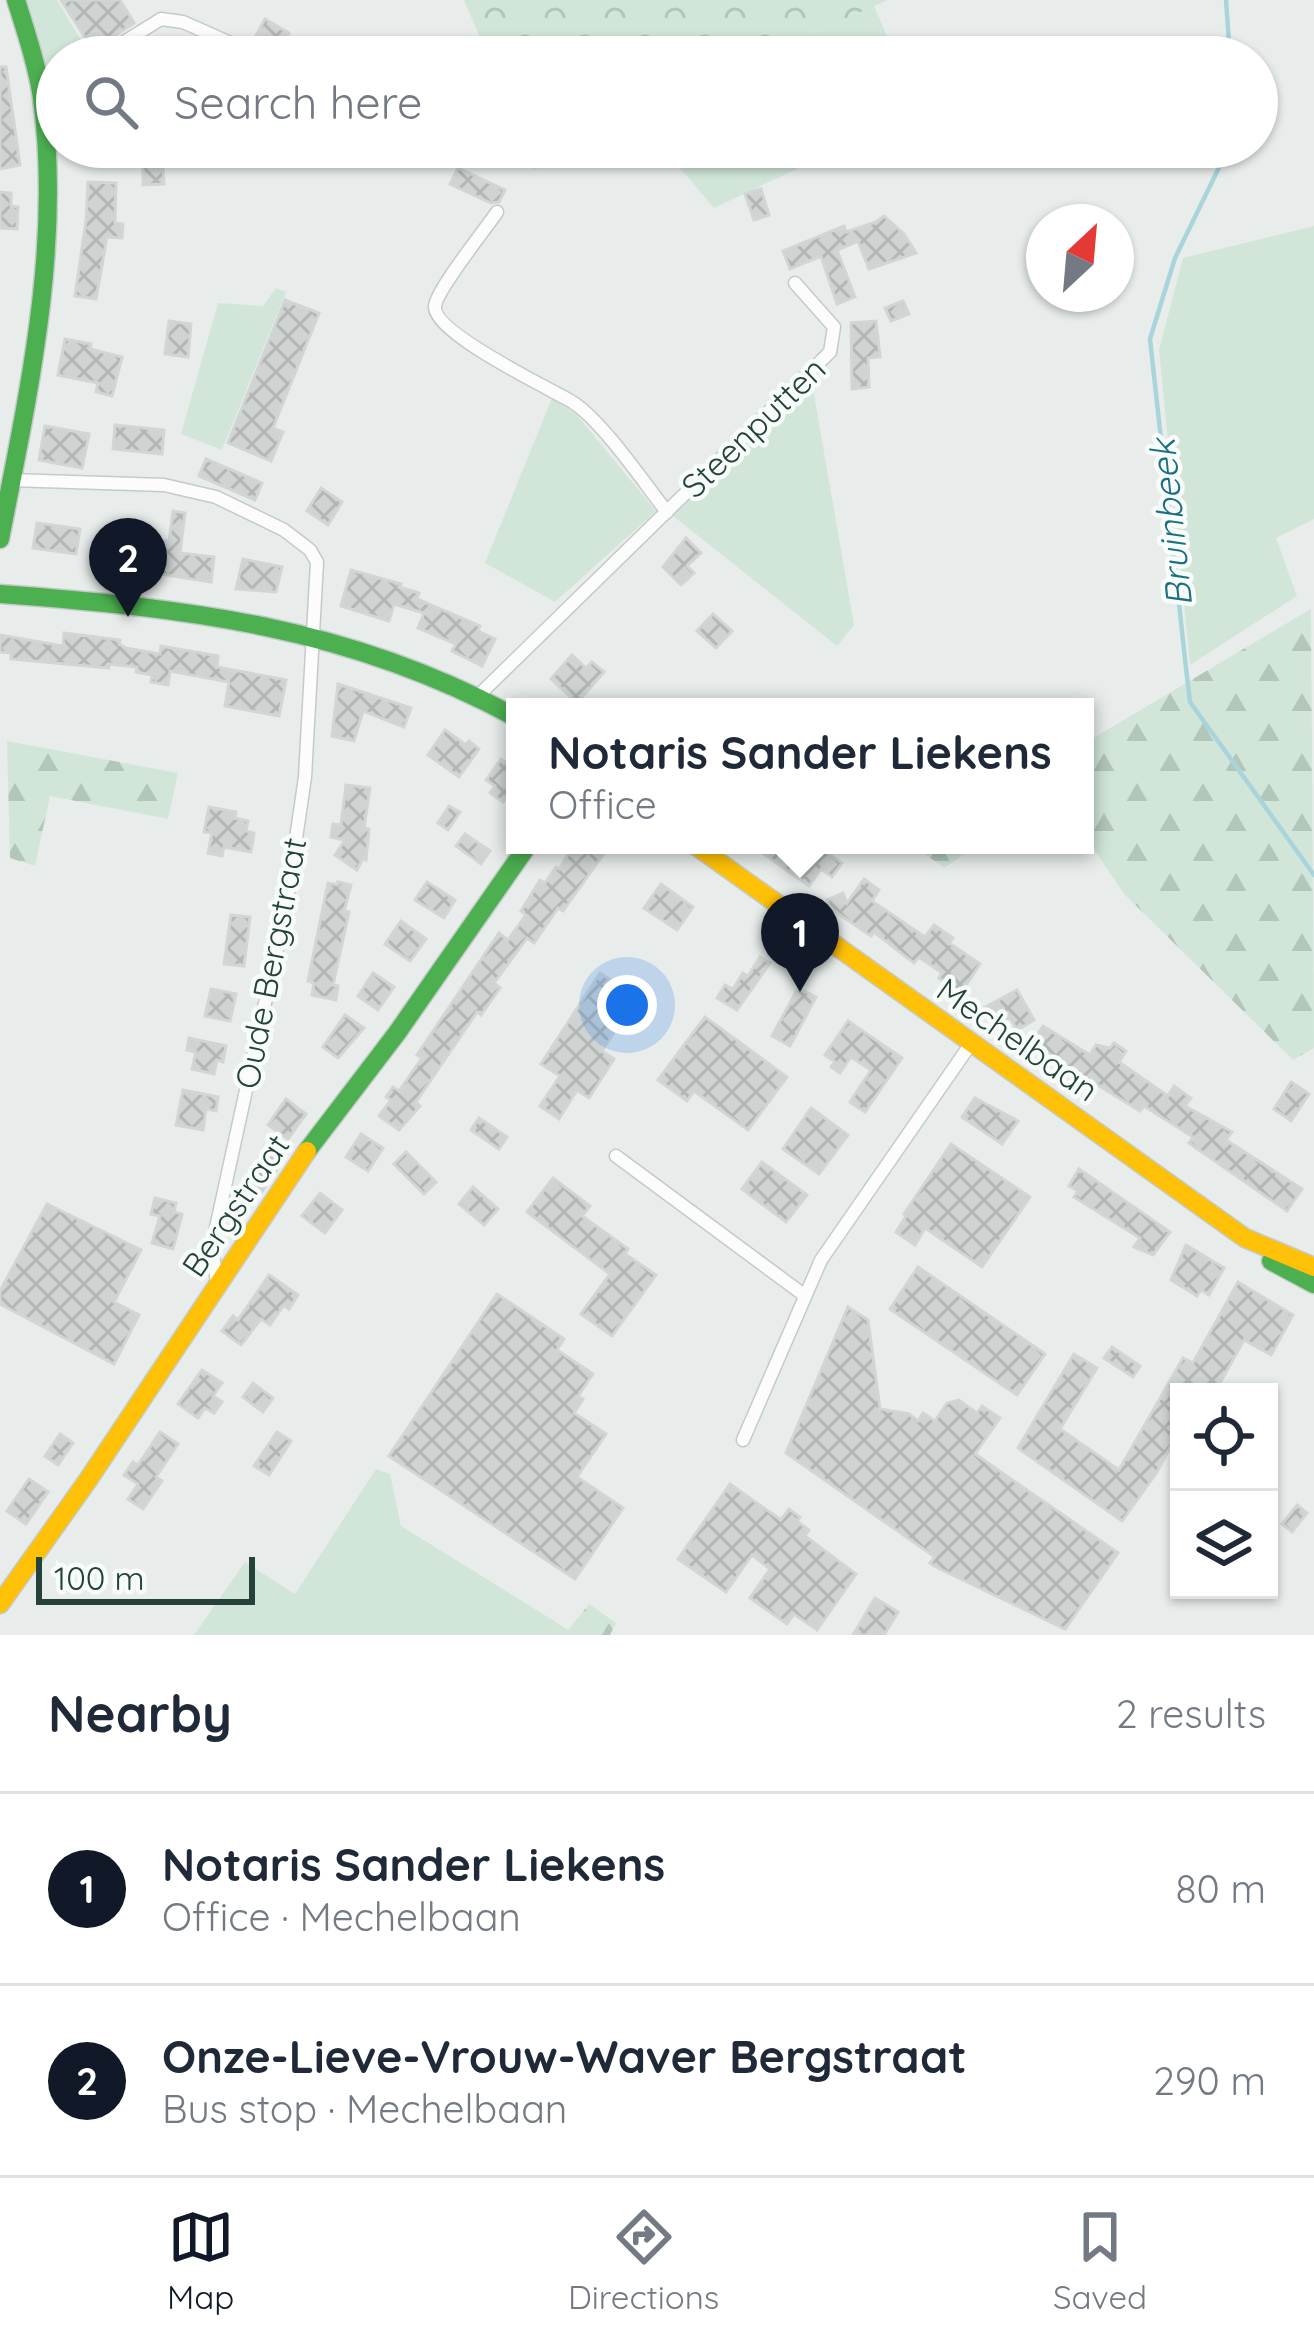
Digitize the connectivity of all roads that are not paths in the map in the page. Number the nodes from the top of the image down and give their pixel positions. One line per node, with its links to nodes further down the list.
1 (16, 0): 4 (street)
2 (135, 36): 3 (street)
3 (215, 36)
4 (36, 54)
5 (50, 168): 8 (street)
6 (497, 212): 9 (street, Steenputten)
7 (795, 283): 9 (street, Steenputten)
8 (11, 480): 10 (street); 12 (street)
9 (667, 512): 13 (street, Steenputten)
10 (0, 539)
11 (0, 595): 12 (street)
12 (314, 638): 13 (street); 21 (street, Oude Bergstraat)
13 (478, 695): 14 (street)
14 (506, 712)
15 (522, 854): 21 (street, Bergstraat)
16 (708, 854): 17 (street, Mechelbaan)
17 (972, 1042): 19 (street, Mechelbaan); 23 (street)
18 (616, 1156): 23 (street)
19 (1245, 1238): 20 (street, Mechelbaan); 22 (street)
20 (1314, 1267)
21 (217, 1284): 25 (street, Bergstraat)
22 (1314, 1284)
23 (804, 1295): 24 (street)
24 (743, 1440)
25 (0, 1604)

